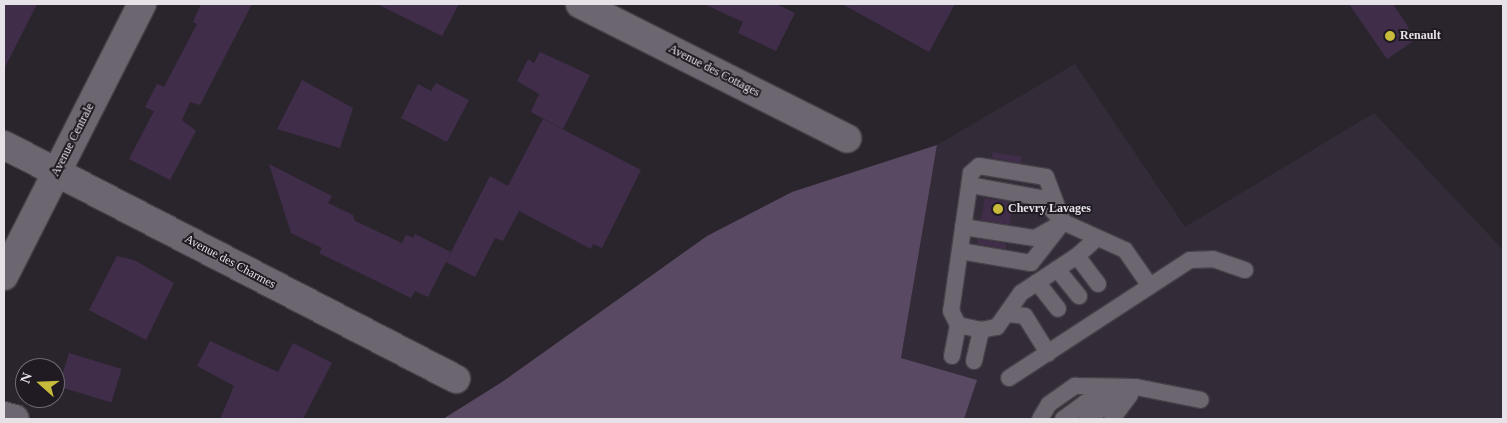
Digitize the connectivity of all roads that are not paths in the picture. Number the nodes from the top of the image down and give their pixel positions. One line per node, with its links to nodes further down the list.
1 (142, 4): 5 (street, Avenue Centrale)
2 (580, 4): 3 (street, Avenue des Cottages)
3 (847, 138)
4 (4, 145): 5 (street, Avenue des Charmes)
5 (57, 172): 13 (street, Avenue Centrale); 26 (street, Avenue des Charmes)
6 (1064, 222): 7 (lane); 7 (lane); 8 (lane); 9 (lane)
7 (963, 227): 9 (lane)
8 (1096, 238): 10 (lane); 16 (lane)
9 (960, 251): 20 (lane)
10 (1077, 256): 11 (lane); 15 (lane)
11 (1057, 269): 14 (lane); 17 (lane)
12 (1245, 270): 16 (lane)
13 (4, 276)
14 (1037, 282): 18 (lane); 19 (lane)
15 (1098, 284)
16 (1150, 286): 22 (lane)
17 (1079, 296)
18 (1058, 310)
19 (1008, 314): 21 (lane); 22 (lane)
20 (958, 325): 21 (lane); 23 (lane)
21 (981, 330): 24 (lane)
22 (1048, 353): 25 (lane)
23 (952, 356)
24 (974, 361)
25 (1009, 378)
26 (456, 379)
27 (1136, 387): 28 (lane); 31 (lane); 32 (lane); 33 (lane); 34 (lane)
28 (1201, 400)
29 (4, 416): 30 (street)
30 (14, 419)
31 (1040, 419)
32 (1063, 419)
33 (1087, 419)
34 (1112, 419)

